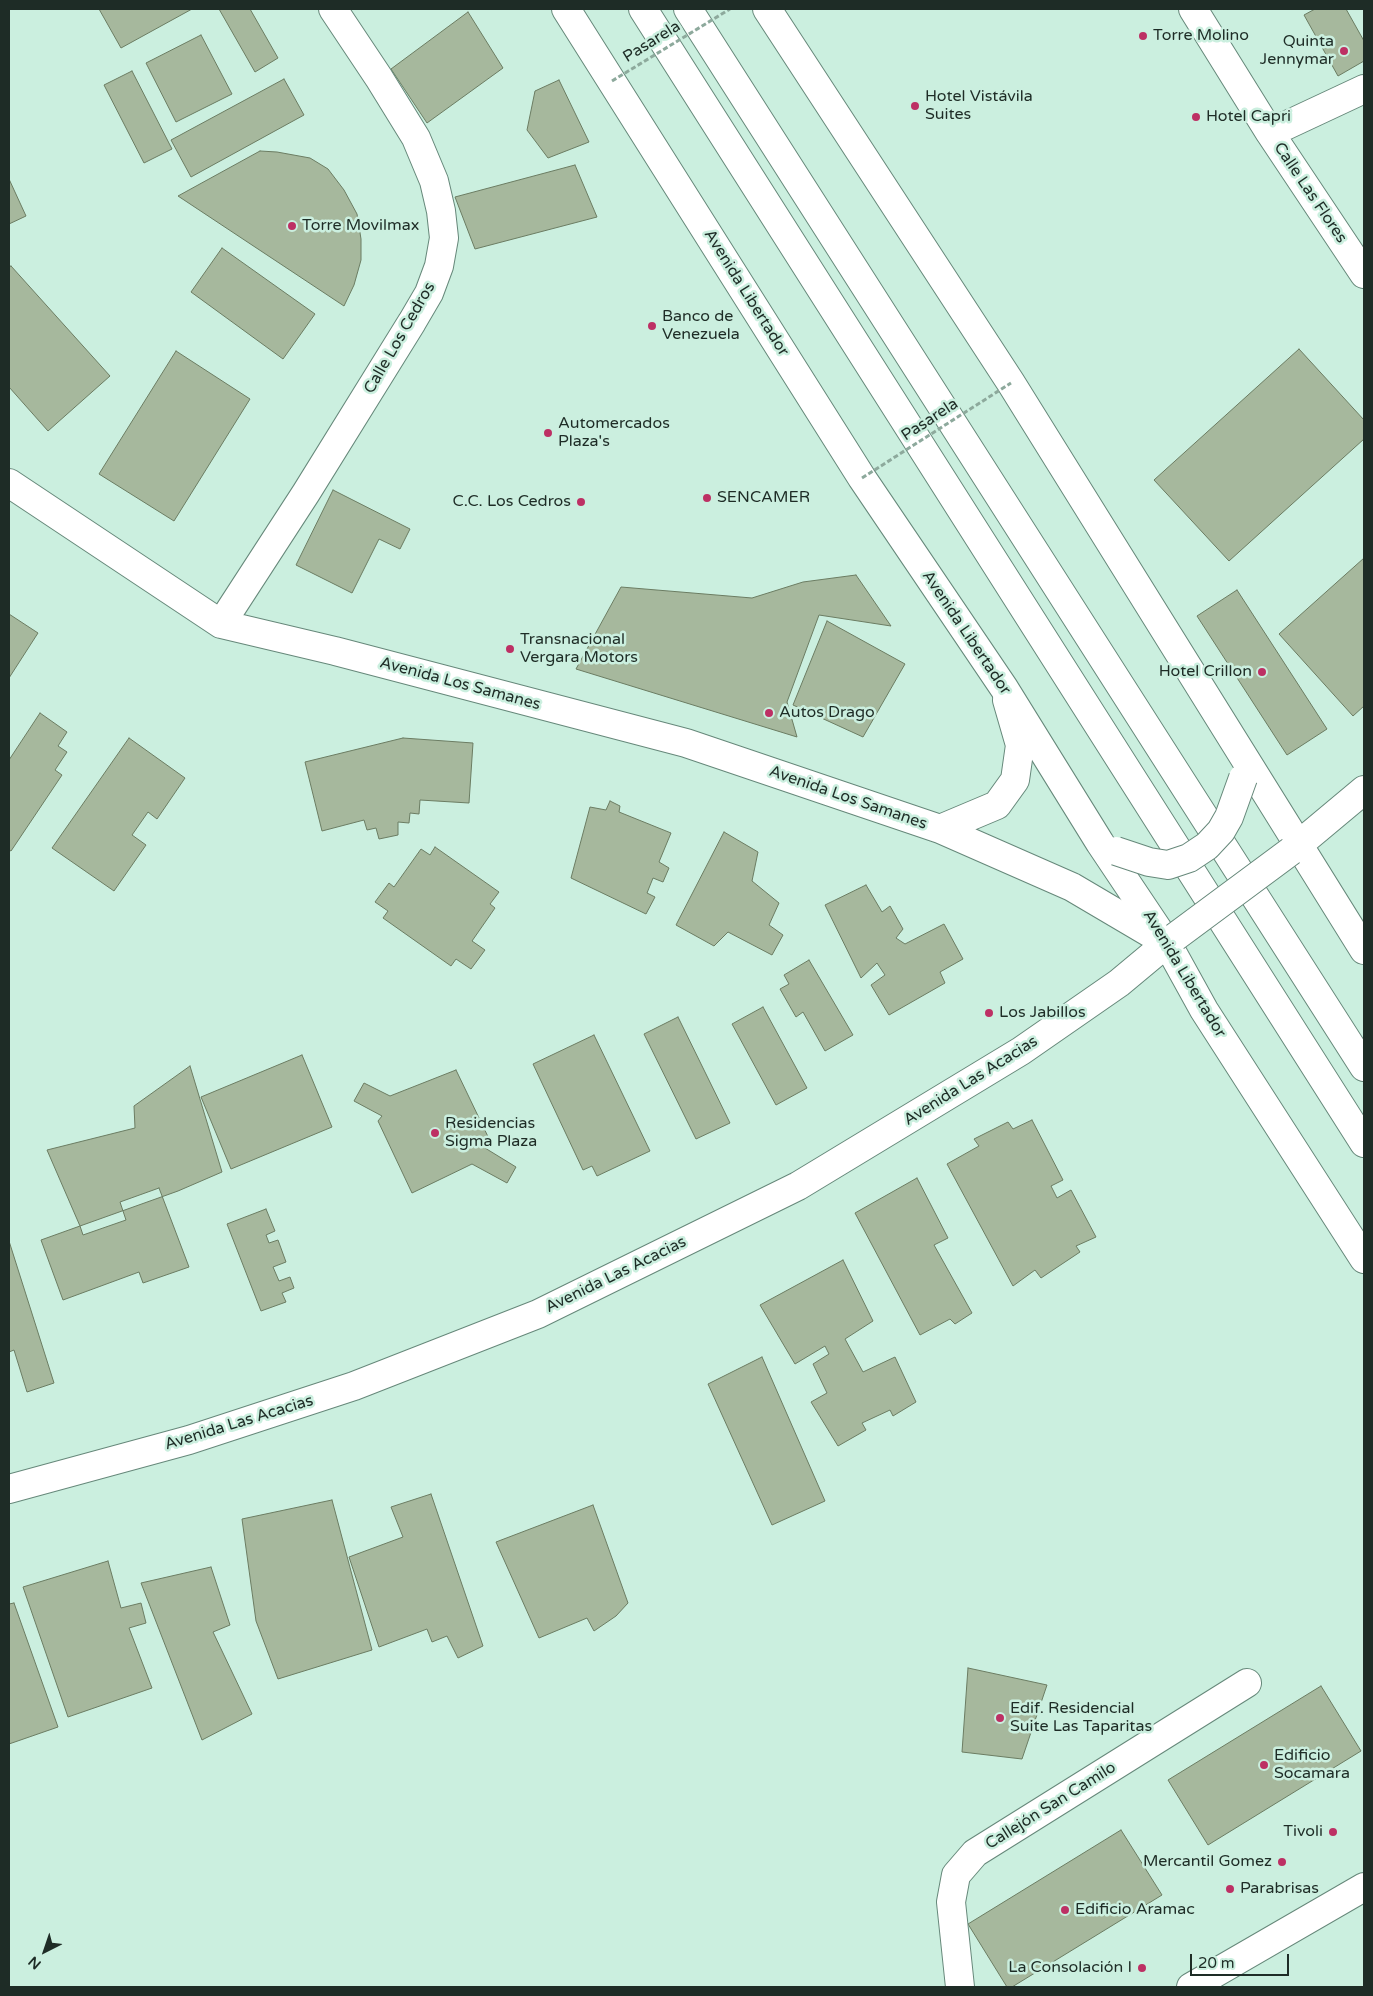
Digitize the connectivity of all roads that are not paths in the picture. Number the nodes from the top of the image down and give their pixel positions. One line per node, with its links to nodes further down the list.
1 (334, 9): 11 (main road, Calle Los Cedros)
2 (566, 9): 12 (main road, Avenida Libertador)
3 (643, 9): 21 (main road)
4 (688, 9): 20 (main road)
5 (767, 9): 13 (main road)
6 (1193, 9): 8 (main road, Calle Las Flores)
7 (1364, 89): 8 (main road)
8 (1270, 133): 9 (main road, Calle Las Flores)
9 (1364, 274)
10 (9, 483): 11 (main road, Avenida Los Samanes)
11 (221, 624): 15 (main road, Avenida Los Samanes)
12 (1004, 688): 15 (main road, Avenida Los Samanes); 16 (main road, Avenida Libertador)
13 (1245, 769): 16 (main road, bridge); 17 (main road)
14 (1364, 790): 17 (main road)
15 (940, 829): 18 (main road, Avenida Los Samanes)
16 (1108, 847): 18 (main road, Avenida Libertador)
17 (1295, 848): 18 (main road, Avenida Las Acacias, bridge); 19 (main road)
18 (1171, 940): 22 (main road, Avenida Libertador); 23 (main road, Avenida Las Acacias)
19 (1364, 950)
20 (1364, 1067)
21 (1364, 1143)
22 (1364, 1259)
23 (9, 1488)
24 (1247, 1683): 26 (main road, Callejón San Camilo)
25 (1364, 1887): 27 (main road)
26 (960, 1987)
27 (1191, 1987)

